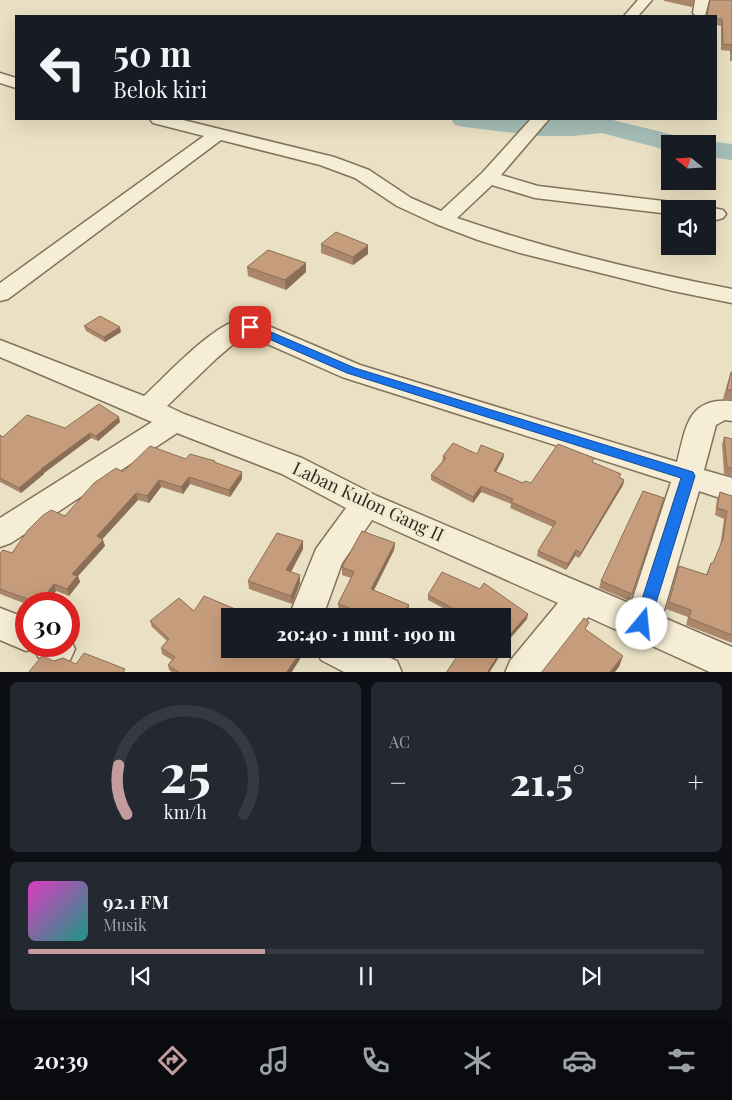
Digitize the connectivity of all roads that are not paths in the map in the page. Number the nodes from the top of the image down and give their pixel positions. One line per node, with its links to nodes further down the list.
1 (645, 0): 2 (street)
2 (632, 15)
3 (0, 78): 4 (street)
4 (15, 82)
5 (163, 120): 7 (street)
6 (534, 125): 8 (street)
7 (219, 133): 10 (street); 11 (street)
8 (489, 177): 9 (street); 10 (street)
9 (661, 206)
10 (443, 220): 12 (street)
11 (0, 294)
12 (732, 296)
13 (0, 348): 15 (street, Laban Kulon Gang II)
14 (732, 411): 16 (street)
15 (161, 414): 16 (street); 18 (street, Laban Kulon Gang II); 19 (street)
16 (688, 476): 17 (street); 23 (street)
17 (732, 490)
18 (366, 504): 20 (street, Laban Kulon Gang II); 21 (street)
19 (0, 534)
20 (583, 598): 23 (street, Laban Kulon Gang II); 28 (street)
21 (309, 608)
22 (0, 623): 24 (street)
23 (642, 624): 26 (street, Laban Kulon Gang II)
24 (15, 630)
25 (354, 658): 27 (street)
26 (732, 664)
27 (384, 672)
28 (523, 672)

